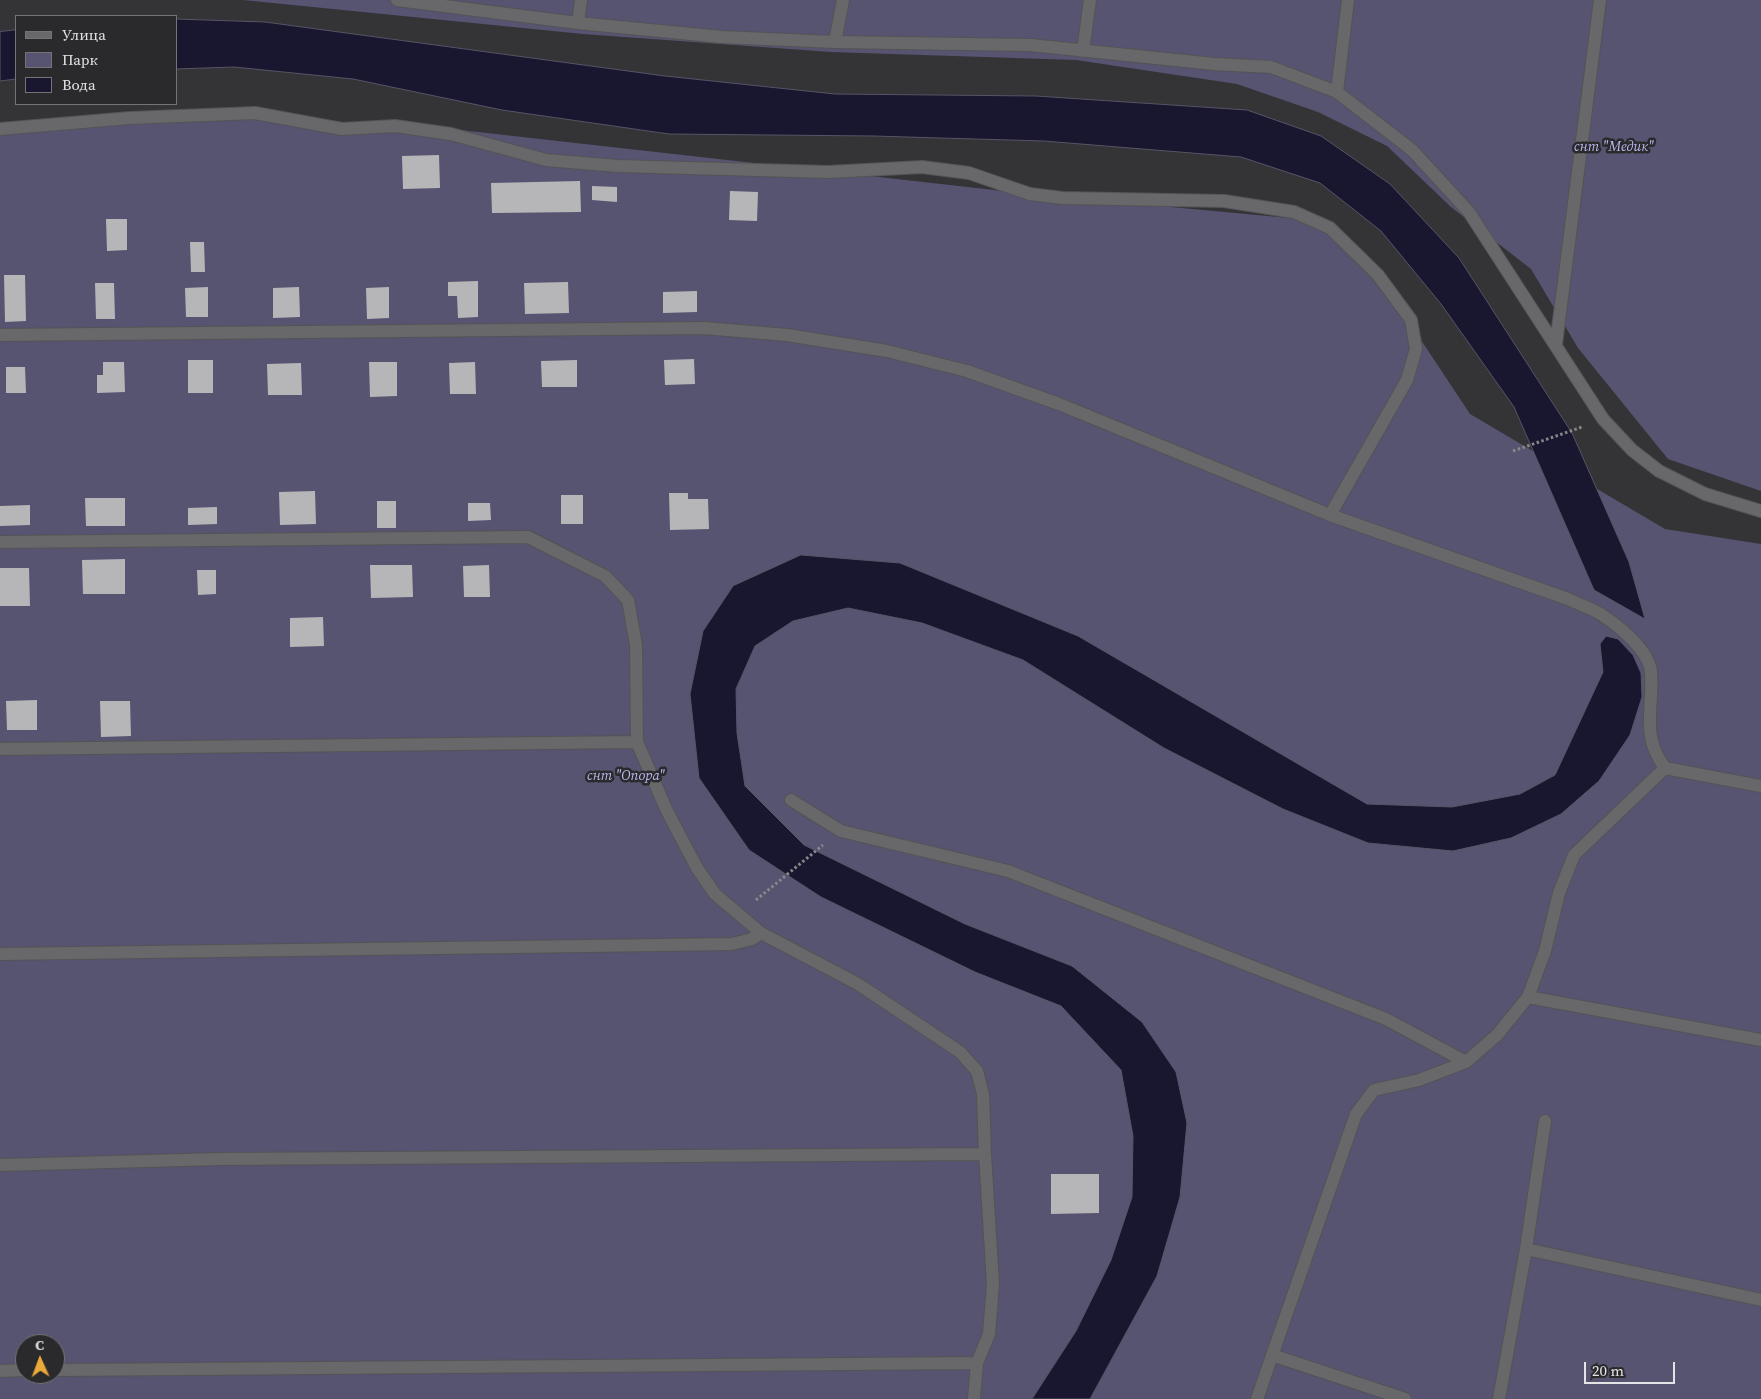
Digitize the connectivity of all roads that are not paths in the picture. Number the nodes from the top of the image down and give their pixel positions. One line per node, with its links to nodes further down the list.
1 (398, 0): 7 (street)
2 (581, 0): 7 (street)
3 (843, 0): 8 (street)
4 (1090, 0): 9 (street)
5 (1348, 0): 10 (street)
6 (1600, 0): 13 (street)
7 (578, 23): 8 (street)
8 (836, 42): 9 (street)
9 (1083, 51): 10 (street)
10 (1337, 92): 13 (street)
11 (0, 129): 15 (street)
12 (0, 335): 15 (street)
13 (1556, 344): 14 (street)
14 (1761, 511)
15 (1330, 515): 19 (street)
16 (0, 542): 17 (street)
17 (637, 742): 18 (street); 22 (street)
18 (0, 748)
19 (1665, 768): 20 (street); 24 (street)
20 (1761, 786)
21 (792, 800): 26 (street)
22 (760, 933): 23 (street); 28 (street)
23 (0, 954)
24 (1528, 996): 25 (street); 26 (street)
25 (1761, 1040)
26 (1466, 1062): 32 (street)
27 (1545, 1121): 30 (street)
28 (984, 1154): 29 (street); 33 (street)
29 (0, 1165)
30 (1526, 1249): 31 (street); 40 (street)
31 (1761, 1300)
32 (1272, 1355): 38 (street); 39 (street)
33 (977, 1363): 35 (street); 37 (street)
34 (15, 1370): 36 (street)
35 (65, 1370)
36 (0, 1371)
37 (974, 1399)
38 (1257, 1399)
39 (1405, 1399)
40 (1499, 1399)

